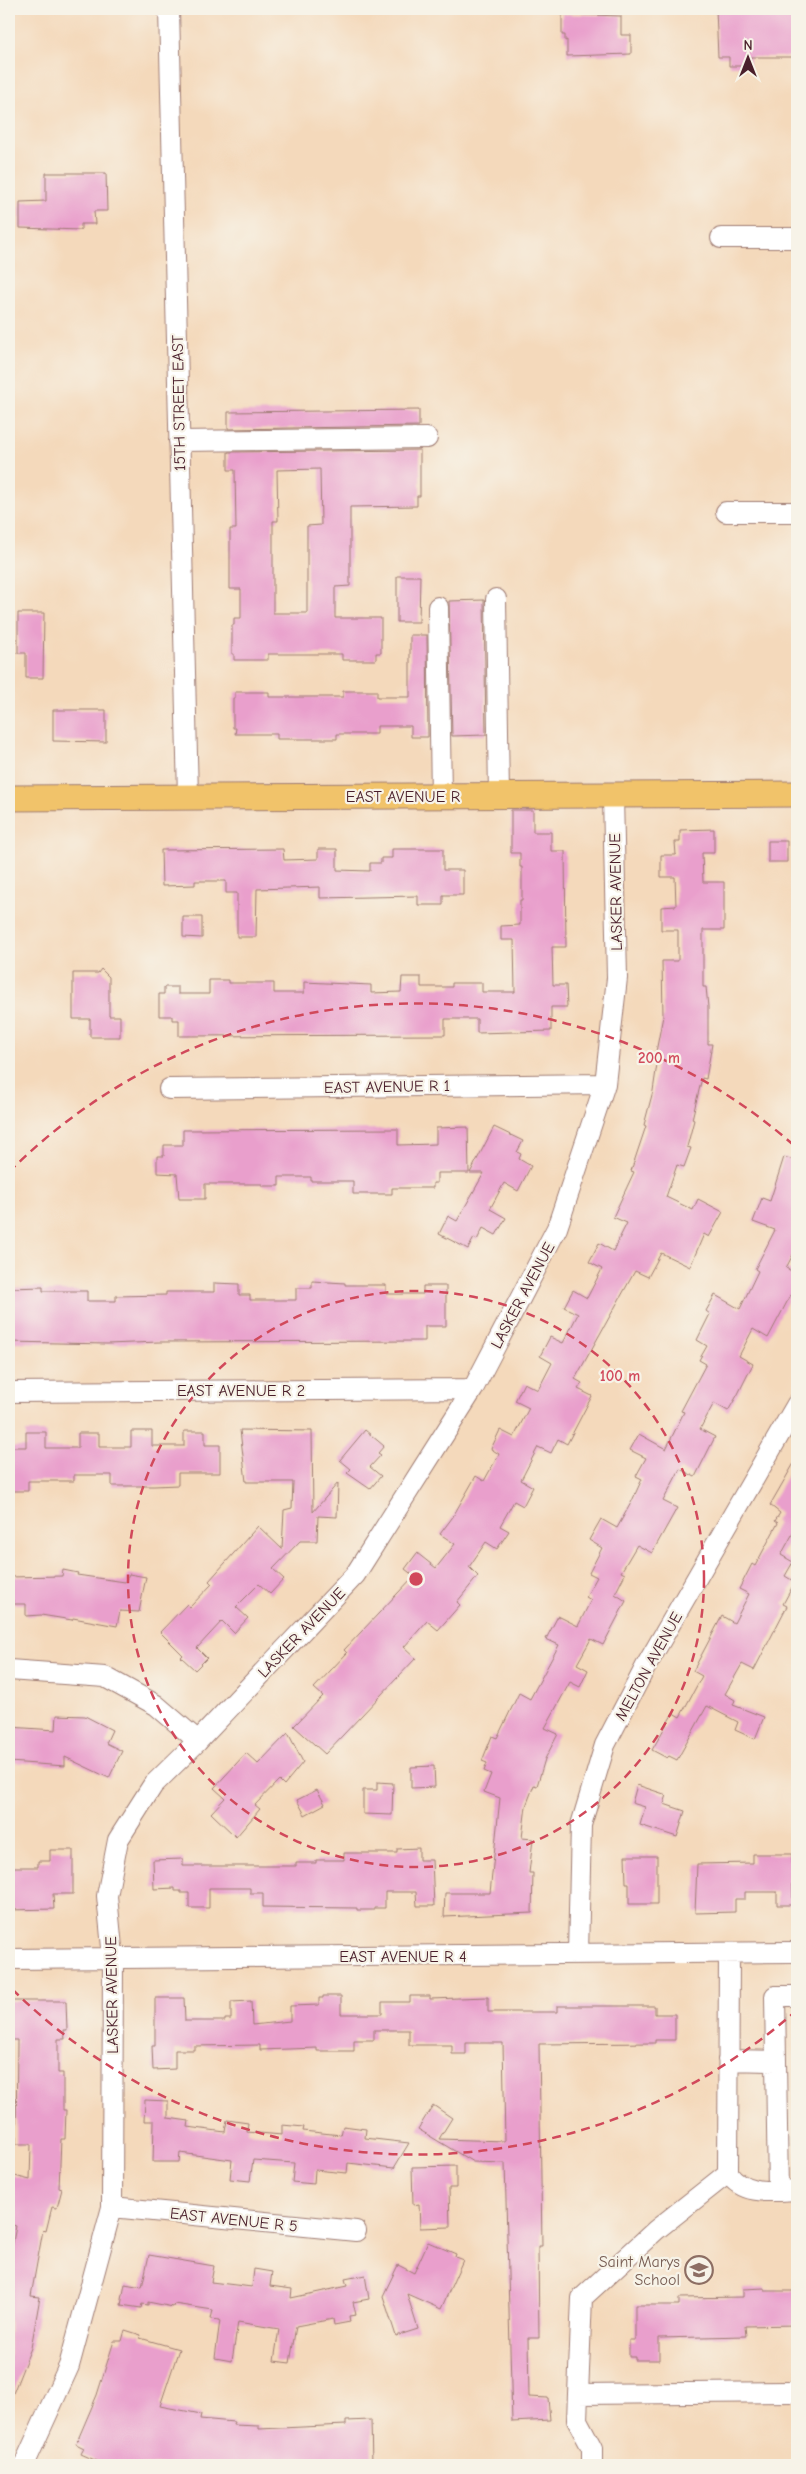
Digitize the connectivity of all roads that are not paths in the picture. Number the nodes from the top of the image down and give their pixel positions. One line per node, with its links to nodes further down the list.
1 (169, 9): 5 (street, 15TH STREET EAST)
2 (722, 238): 3 (street)
3 (797, 238)
4 (427, 438): 5 (street)
5 (179, 441): 14 (street, 15TH STREET EAST)
6 (726, 512): 7 (street)
7 (797, 512)
8 (496, 599): 12 (street)
9 (438, 606): 11 (street)
10 (797, 794): 13 (main road, EAST AVENUE R)
11 (441, 796): 12 (main road, EAST AVENUE R); 14 (main road, EAST AVENUE R)
12 (499, 796): 13 (main road, EAST AVENUE R)
13 (613, 796): 16 (street, LASKER AVENUE)
14 (188, 797): 15 (main road, EAST AVENUE R)
15 (9, 798)
16 (605, 1084): 17 (street, EAST AVENUE R 1); 18 (street, LASKER AVENUE)
17 (169, 1089)
18 (473, 1389): 19 (street, EAST AVENUE R 2); 22 (street, LASKER AVENUE)
19 (9, 1392)
20 (797, 1404): 25 (street, MELTON AVENUE)
21 (9, 1670): 22 (street)
22 (198, 1741): 26 (street, LASKER AVENUE)
23 (797, 1952): 24 (street, EAST AVENUE R 4)
24 (729, 1953): 25 (street, EAST AVENUE R 4); 29 (street)
25 (578, 1954): 26 (street, EAST AVENUE R 4)
26 (113, 1958): 27 (street, EAST AVENUE R 4); 33 (street, LASKER AVENUE)
27 (9, 1959)
28 (797, 1996): 30 (street)
29 (728, 2060): 30 (street); 31 (street)
30 (776, 2061): 32 (street)
31 (728, 2173): 32 (street); 36 (street)
32 (788, 2190)
33 (112, 2207): 34 (street, EAST AVENUE R 5); 37 (street, LASKER AVENUE)
34 (356, 2231)
35 (797, 2392): 36 (street)
36 (578, 2394): 38 (street)
37 (28, 2464)
38 (592, 2465)

